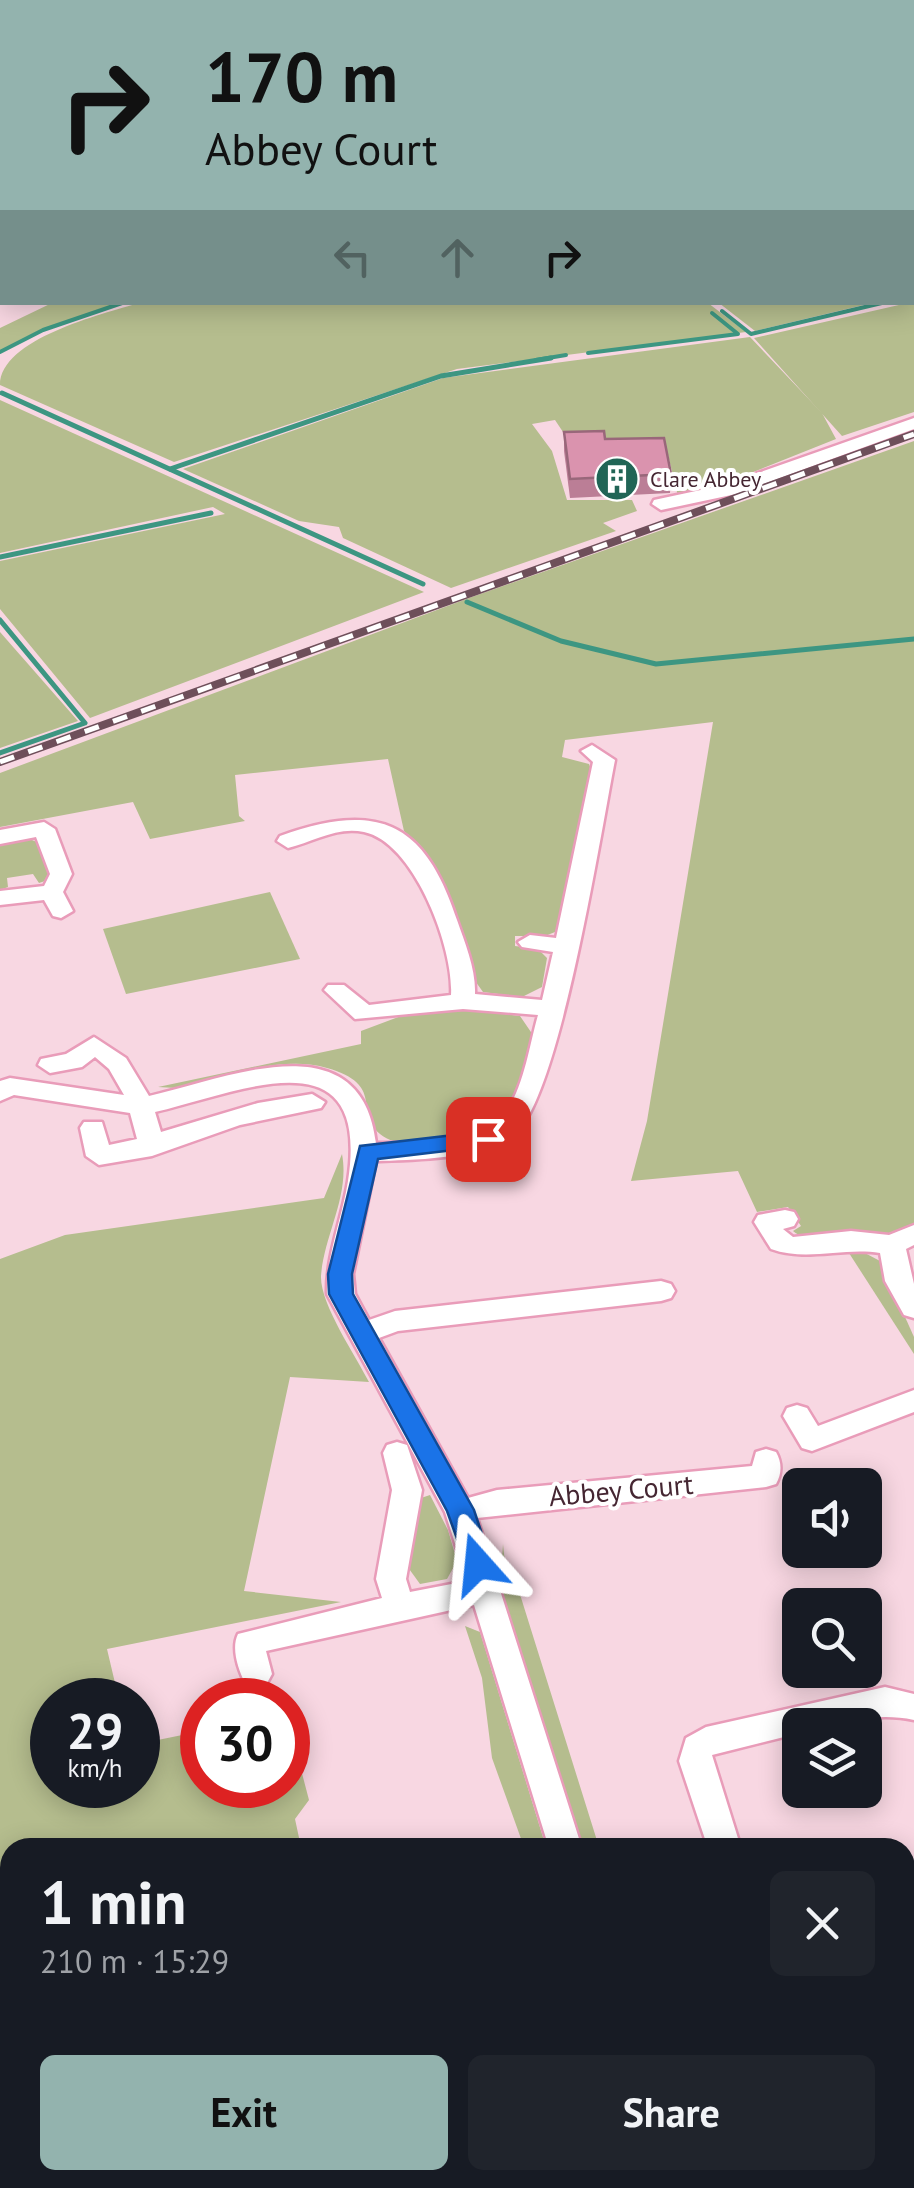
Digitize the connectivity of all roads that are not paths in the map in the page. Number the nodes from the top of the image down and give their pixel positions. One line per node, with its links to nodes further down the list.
1 (914, 423): 2 (street)
2 (661, 504)
3 (592, 751): 8 (street)
4 (0, 837): 6 (street)
5 (288, 840): 10 (street)
6 (0, 898)
7 (530, 942): 8 (street)
8 (566, 946): 11 (street)
9 (336, 990): 10 (street)
10 (463, 1001): 11 (street)
11 (550, 1008): 18 (street)
12 (50, 1065): 15 (street)
13 (3, 1085): 15 (street)
14 (312, 1102): 17 (street)
15 (142, 1106): 17 (street); 18 (street)
16 (94, 1128): 17 (street)
17 (152, 1147)
18 (368, 1152): 23 (street)
19 (785, 1218): 20 (street)
20 (903, 1239): 22 (street)
21 (662, 1291): 23 (street)
22 (914, 1308)
23 (365, 1333): 28 (street)
24 (914, 1401): 25 (street)
25 (797, 1416)
26 (397, 1453): 30 (street)
27 (766, 1460): 28 (street, Abbey Court)
28 (460, 1510): 29 (street)
29 (487, 1590): 30 (street); 33 (street)
30 (400, 1606): 31 (street)
31 (256, 1674)
32 (914, 1706): 34 (street)
33 (563, 1838)
34 (722, 1838)

